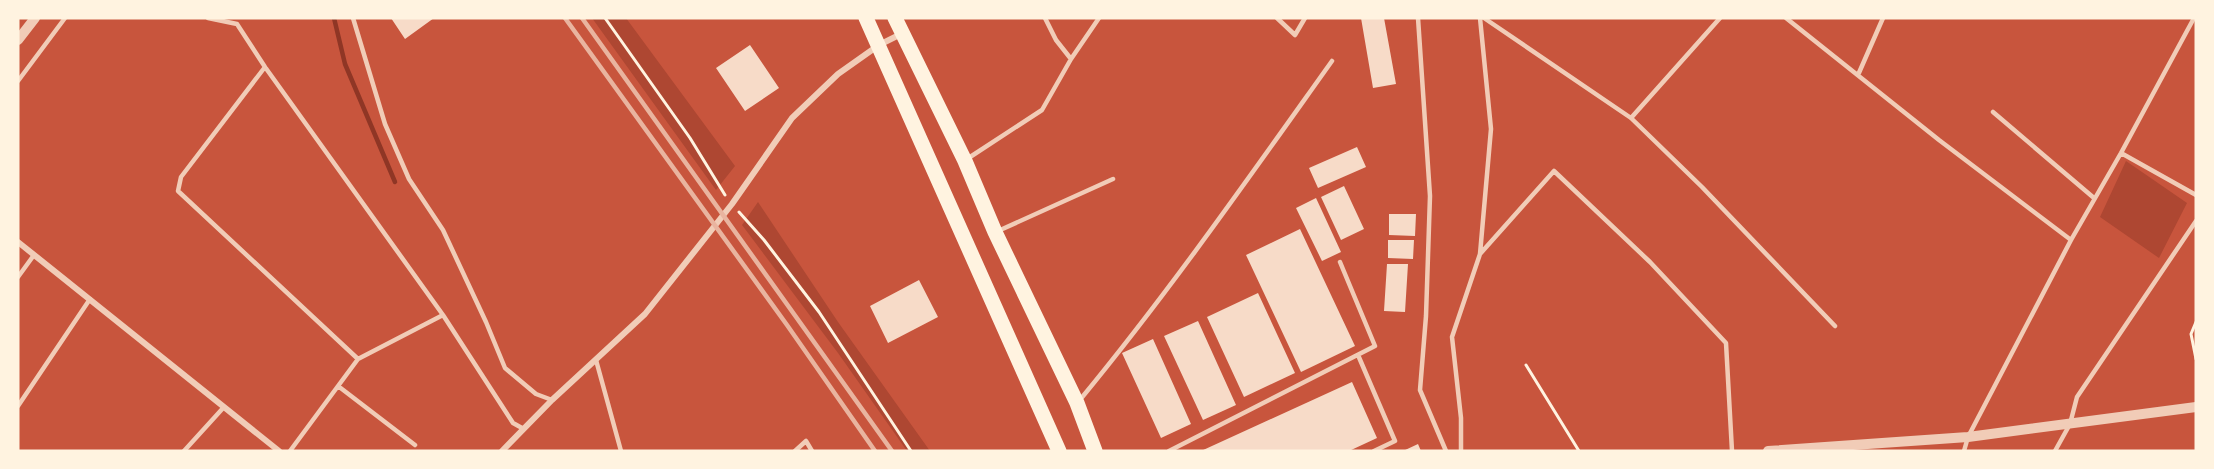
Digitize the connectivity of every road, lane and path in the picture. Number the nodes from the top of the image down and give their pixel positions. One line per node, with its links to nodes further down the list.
1 (35, 18): 19 (street)
2 (65, 18): 25 (lane)
3 (208, 18): 23 (lane)
4 (353, 18): 52 (lane)
5 (605, 18): 33 (path)
6 (866, 18): 20 (main road)
7 (895, 18): 18 (main road)
8 (1045, 18): 21 (lane)
9 (1099, 18): 21 (lane)
10 (1277, 18): 11 (lane)
11 (1305, 18)
12 (1418, 18): 73 (lane)
13 (1482, 18): 27 (lane); 38 (lane)
14 (1720, 18): 27 (lane)
15 (1786, 18): 24 (lane)
16 (1883, 18): 24 (lane)
17 (2194, 18): 28 (lane)
18 (902, 34): 20 (street); 29 (main road)
19 (18, 40)
20 (879, 45): 33 (street); 69 (main road)
21 (1071, 59): 29 (lane)
22 (1332, 61): 53 (lane)
23 (265, 67): 43 (lane); 48 (lane)
24 (1858, 75): 36 (lane)
25 (18, 81)
26 (1993, 112): 32 (lane)
27 (1631, 118): 45 (lane)
28 (2121, 153): 31 (lane); 32 (lane)
29 (965, 160): 35 (main road)
30 (1113, 179): 35 (lane)
31 (2196, 195)
32 (2094, 198): 36 (lane)
33 (732, 204): 49 (street); 68 (path)
34 (2196, 221): 57 (lane)
35 (995, 232): 53 (main road)
36 (2070, 240): 59 (lane)
37 (18, 242): 39 (street)
38 (1480, 254): 74 (lane); 76 (lane)
39 (34, 255): 41 (lane); 42 (street)
40 (1340, 262): 46 (lane)
41 (18, 277)
42 (90, 299): 54 (lane); 55 (street)
43 (442, 315): 48 (lane); 58 (lane)
44 (2196, 321): 47 (path)
45 (1835, 326)
46 (1358, 355): 71 (lane); 72 (lane)
47 (2196, 358)
48 (358, 359): 51 (lane)
49 (596, 360): 52 (street); 65 (lane)
50 (1526, 365): 75 (path)
51 (338, 386): 60 (lane); 63 (lane)
52 (552, 400): 58 (street)
53 (1077, 403): 70 (main road)
54 (18, 406)
55 (224, 406): 61 (lane); 62 (street)
56 (2196, 407): 57 (street)
57 (2070, 424): 59 (street); 79 (lane)
58 (522, 428): 64 (street)
59 (1968, 437): 77 (street); 78 (lane)
60 (415, 445)
61 (184, 451)
62 (279, 451)
63 (290, 451)
64 (502, 451)
65 (621, 451)
66 (795, 451): 67 (lane)
67 (812, 451)
68 (911, 451)
69 (1059, 451)
70 (1095, 451)
71 (1169, 451)
72 (1374, 451)
73 (1446, 451)
74 (1461, 451)
75 (1579, 451)
76 (1732, 451)
77 (1768, 451)
78 (1964, 451)
79 (2055, 451)

